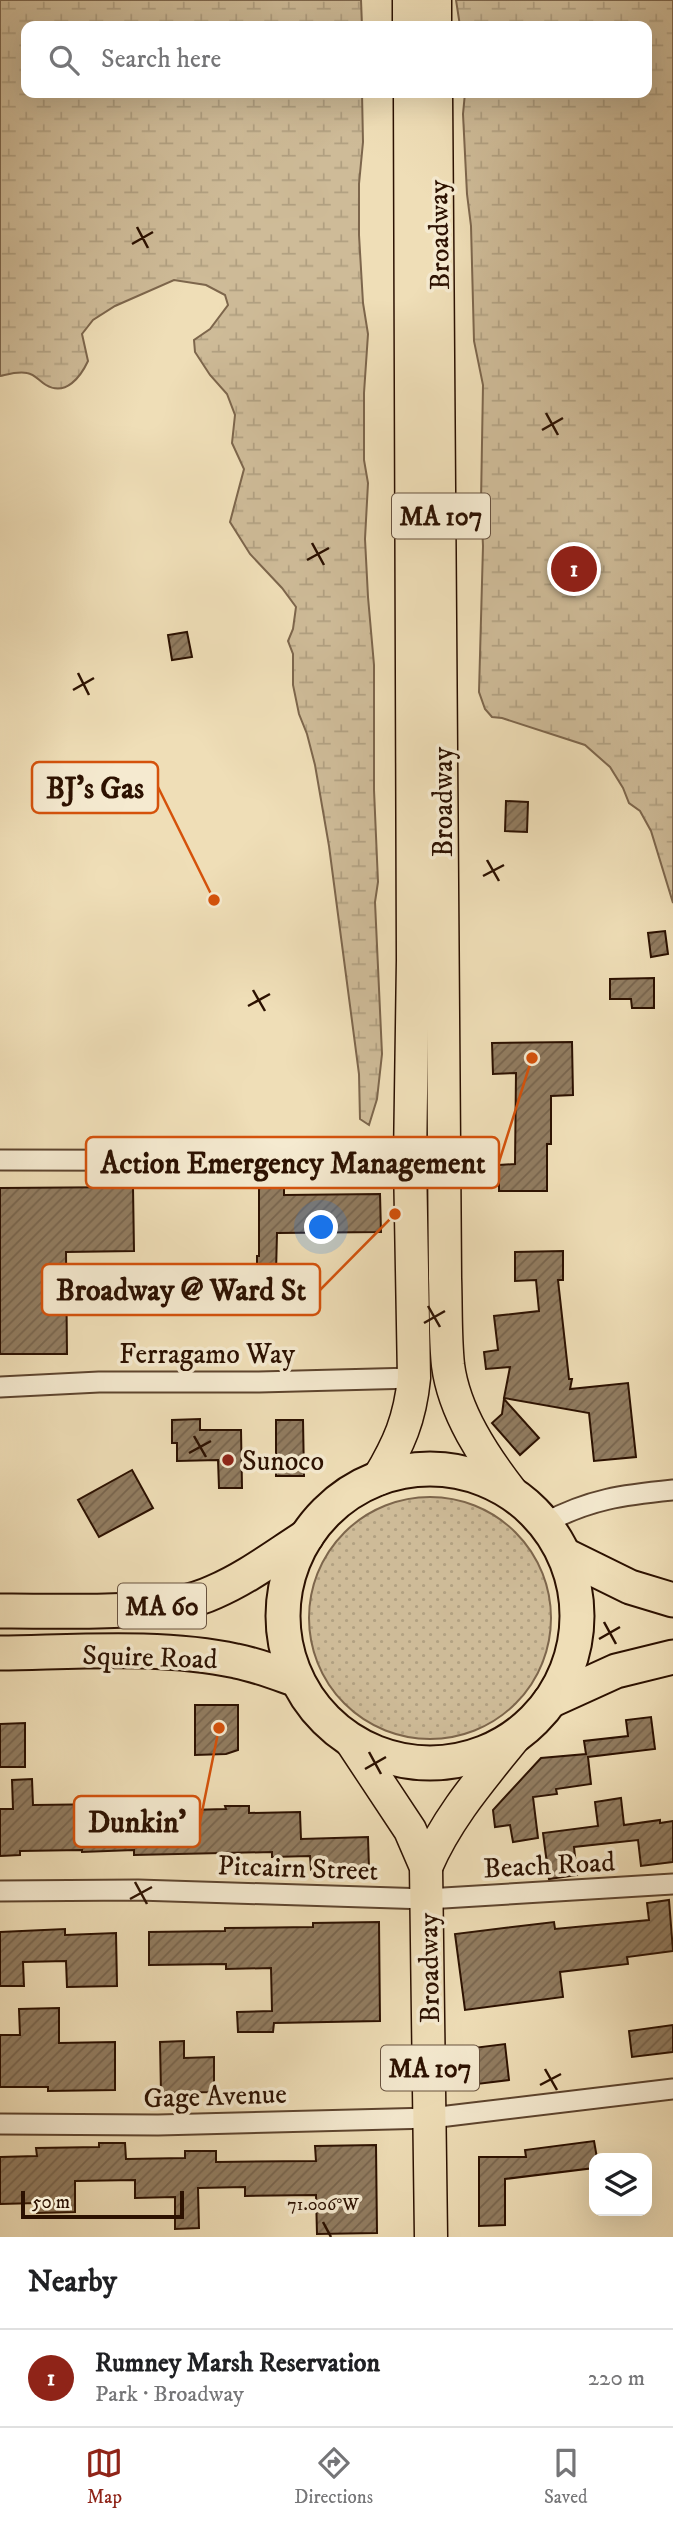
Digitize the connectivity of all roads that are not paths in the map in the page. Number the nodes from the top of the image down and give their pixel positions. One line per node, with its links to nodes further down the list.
1 (409, 0): 3 (main road)
2 (435, 0): 4 (main road)
3 (409, 21)
4 (435, 21)
5 (410, 98): 8 (main road, Broadway / MA 107)
6 (436, 98): 13 (main road, Broadway / MA 107)
7 (0, 1160): 8 (street)
8 (410, 1161): 9 (main road, Broadway / MA 107)
9 (414, 1378): 10 (street, Ferragamo Way); 11 (main road, Broadway / MA 107)
10 (0, 1387)
11 (378, 1479): 13 (highway, MA 60); 15 (highway, MA 60)
12 (673, 1490): 14 (street)
13 (513, 1494): 14 (highway, MA 60)
14 (545, 1523): 16 (highway, MA 60)
15 (307, 1536): 18 (highway, Squire Road / MA 60); 21 (highway)
16 (565, 1555): 17 (highway); 22 (highway)
17 (673, 1600)
18 (0, 1611)
19 (0, 1653): 21 (highway, Squire Road / MA 60)
20 (673, 1657): 22 (highway)
21 (297, 1680): 24 (highway)
22 (551, 1701): 23 (highway)
23 (514, 1738): 24 (highway); 25 (main road, Broadway / MA 107)
24 (351, 1741): 25 (main road, Broadway / MA 107)
25 (426, 1867): 28 (main road, Broadway / MA 107)
26 (673, 1884): 28 (street, Beach Road)
27 (0, 1891): 28 (street, Pitcairn Street)
28 (427, 1899): 30 (main road, Broadway / MA 107)
29 (673, 2089): 30 (street, Gage Avenue)
30 (430, 2118): 31 (street, Gage Avenue); 32 (main road, Broadway / MA 107)
31 (0, 2124)
32 (431, 2237)

